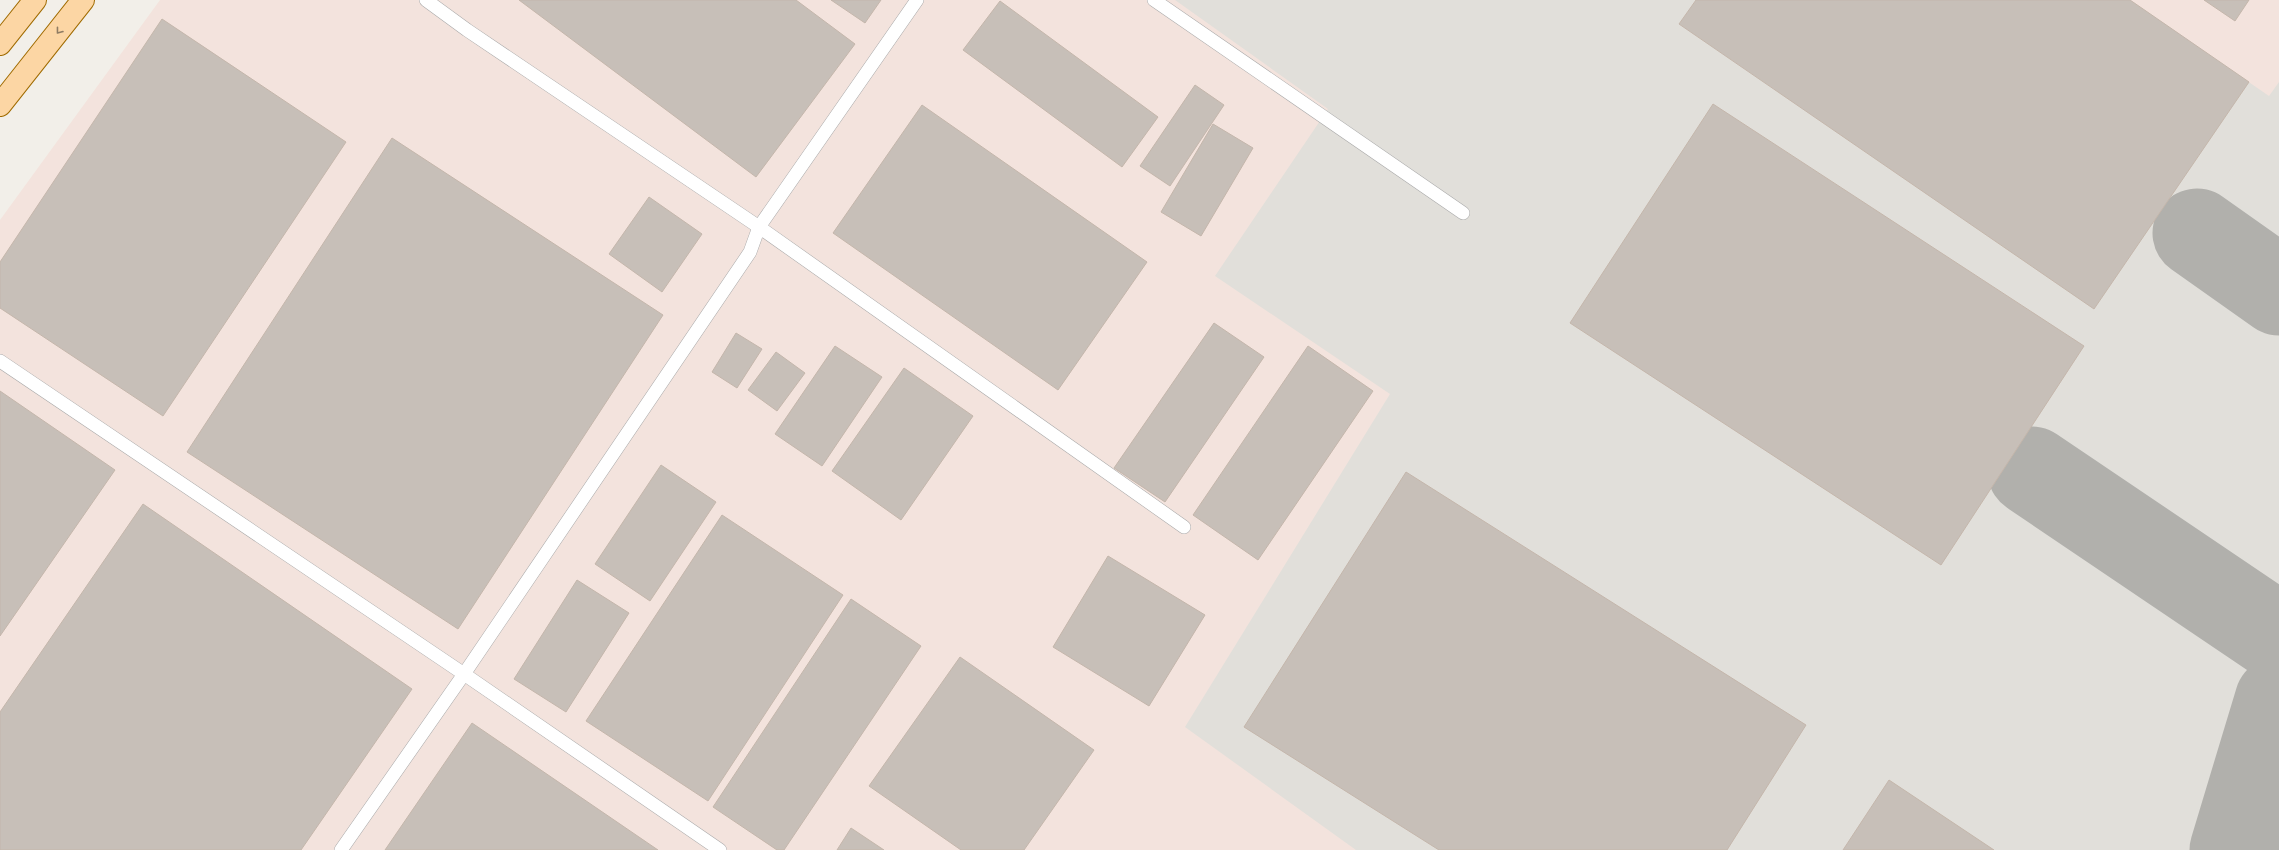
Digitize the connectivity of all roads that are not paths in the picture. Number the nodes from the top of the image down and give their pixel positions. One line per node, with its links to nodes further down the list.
1 (35, 0): 6 (main road)
2 (83, 0): 7 (main road, one-way to 7)
3 (426, 0): 9 (lane)
4 (917, 0): 9 (lane)
5 (1154, 0): 8 (lane)
6 (0, 44)
7 (0, 105)
8 (1463, 213)
9 (759, 227): 11 (lane); 12 (lane)
10 (0, 361): 12 (lane)
11 (1184, 527)
12 (464, 674): 13 (lane); 14 (lane)
13 (341, 850)
14 (720, 850)

